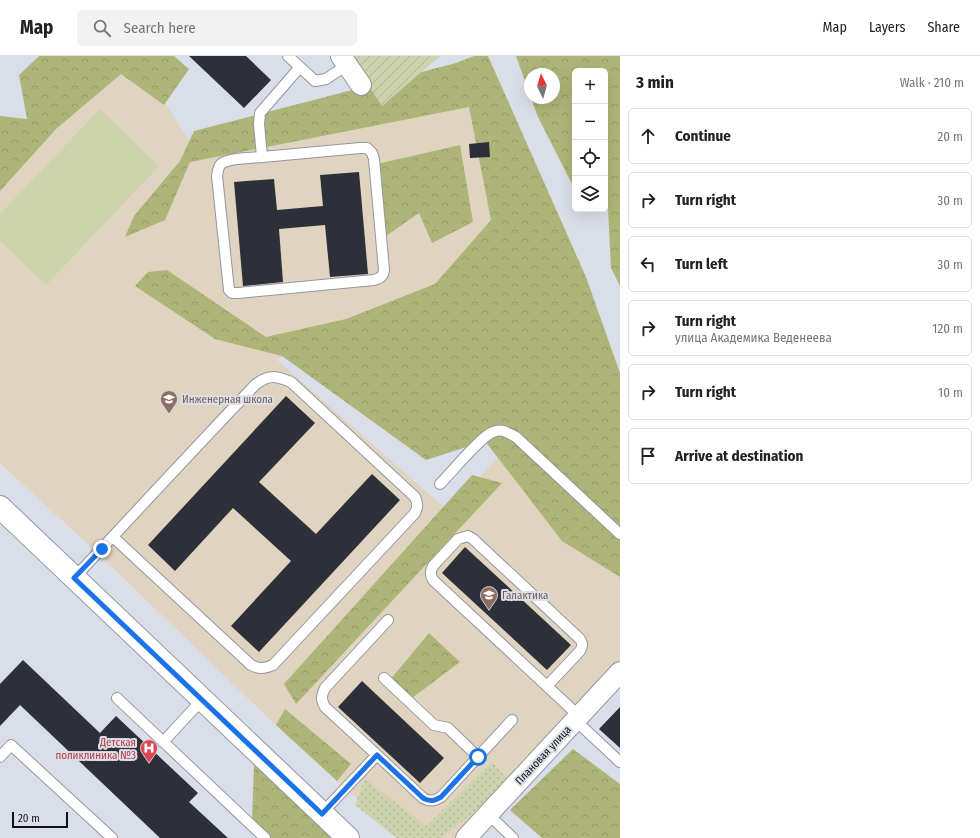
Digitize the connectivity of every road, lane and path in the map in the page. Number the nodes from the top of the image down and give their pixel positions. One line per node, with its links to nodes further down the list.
1 (288, 56): 3 (lane)
2 (344, 61): 3 (lane); 4 (street)
3 (300, 67): 5 (lane)
4 (361, 85)
5 (262, 157): 5 (lane)
6 (440, 484): 8 (lane)
7 (0, 507): 10 (street)
8 (620, 534)
9 (113, 536): 9 (lane); 10 (lane)
10 (74, 578): 16 (street)
11 (388, 620): 20 (lane)
12 (620, 672): 17 (street, Плановая улица)
13 (384, 678): 22 (lane)
14 (547, 686): 14 (lane); 17 (lane)
15 (117, 698): 19 (lane)
16 (202, 700): 19 (lane); 24 (street)
17 (577, 718): 23 (lane); 25 (street, Плановая улица)
18 (512, 720): 22 (lane)
19 (163, 742): 27 (lane)
20 (377, 755): 22 (lane); 24 (lane)
21 (0, 757): 26 (lane)
22 (478, 757)
23 (620, 762)
24 (322, 814): 28 (street)
25 (488, 814): 29 (street, Плановая улица); 30 (lane)
26 (112, 838)
27 (265, 838)
28 (348, 838)
29 (466, 838)
30 (513, 838)

